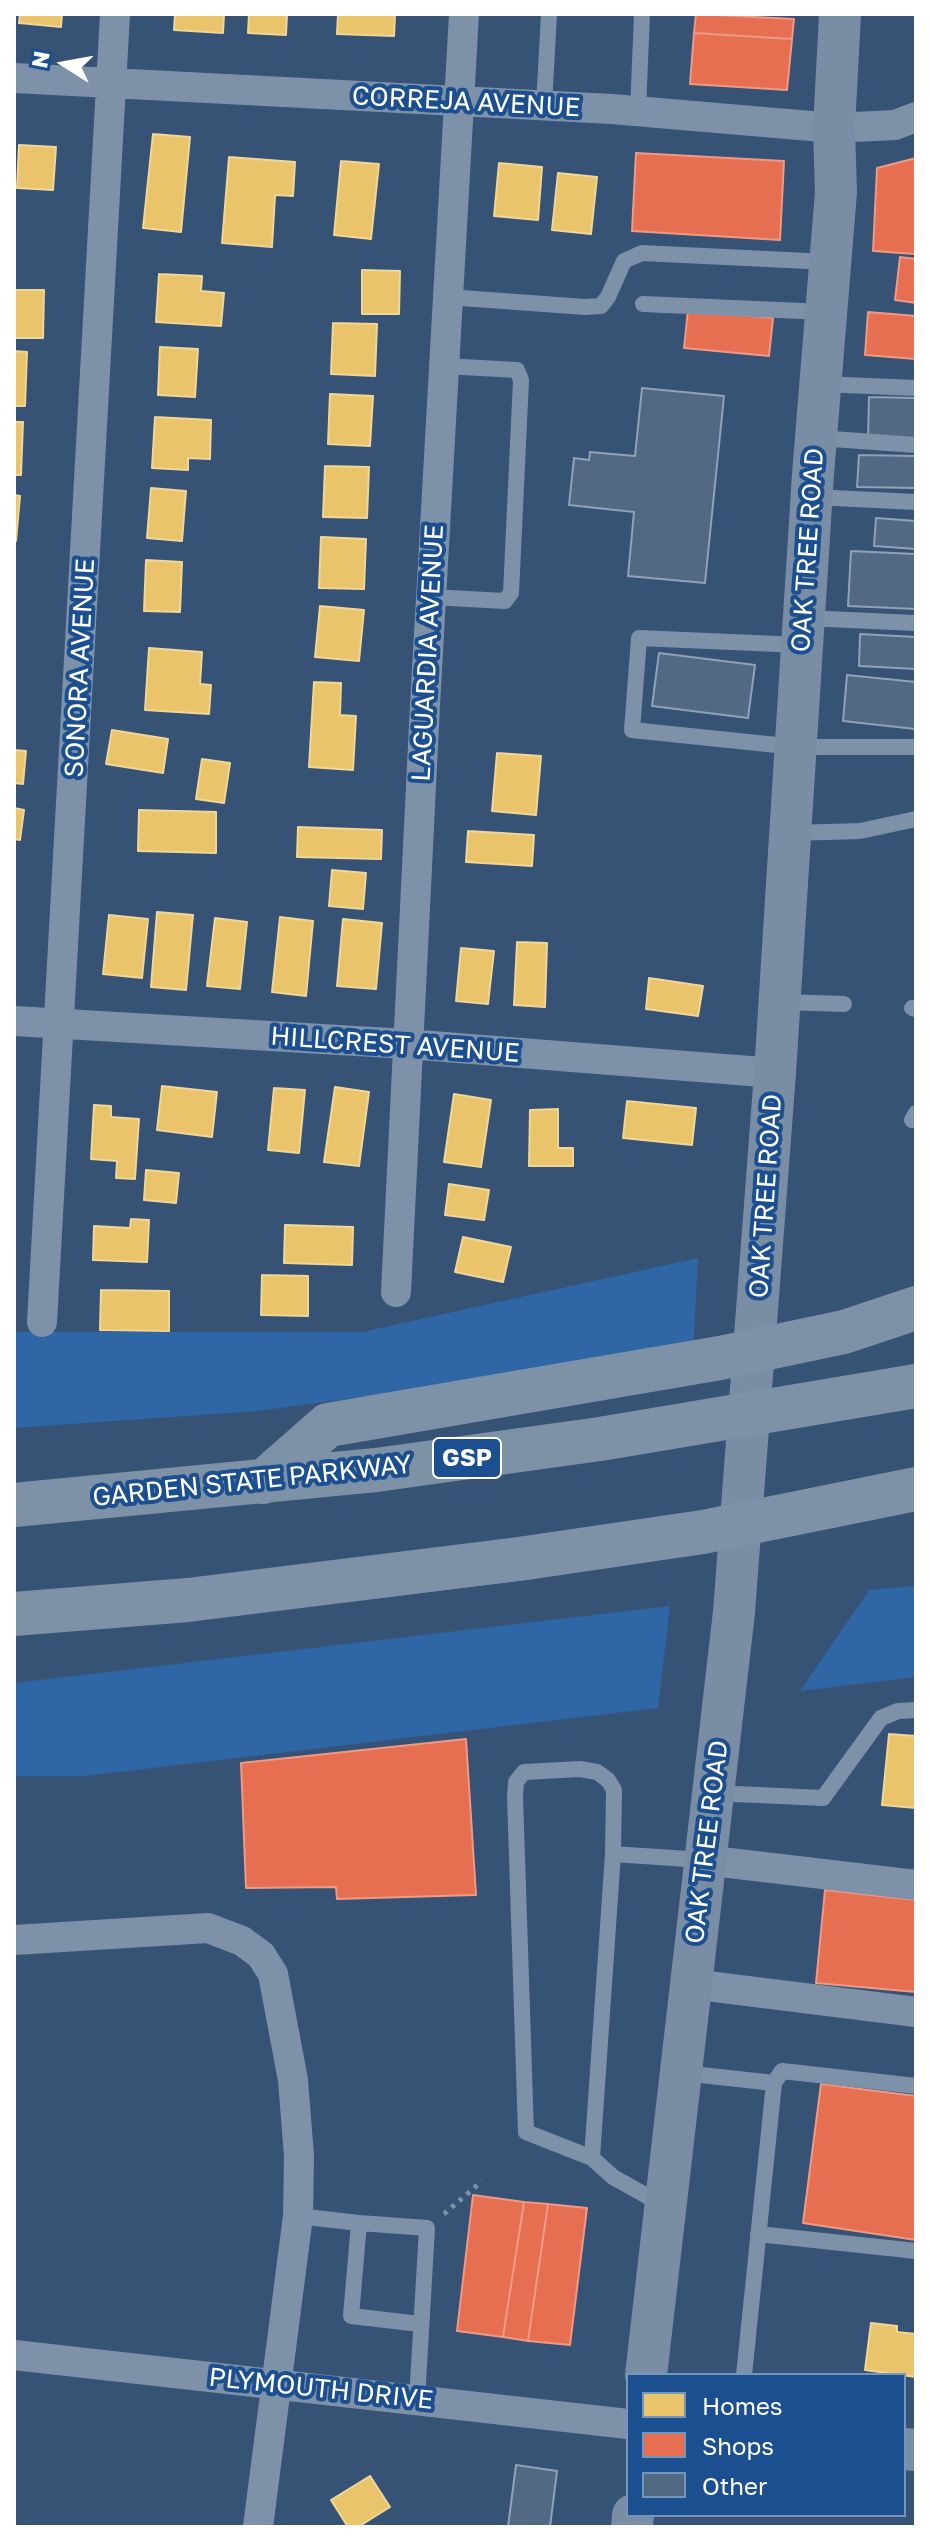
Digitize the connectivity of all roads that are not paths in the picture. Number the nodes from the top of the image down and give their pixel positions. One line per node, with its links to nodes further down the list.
1 (115, 14): 7 (street, SONORA AVENUE)
2 (464, 14): 8 (street, LAGUARDIA AVENUE)
3 (549, 14): 9 (lane)
4 (642, 14): 10 (lane)
5 (840, 14): 12 (street, OAK TREE ROAD)
6 (14, 78): 7 (street, CORREJA AVENUE)
7 (112, 84): 8 (street, CORREJA AVENUE); 34 (street, SONORA AVENUE)
8 (460, 103): 9 (street, CORREJA AVENUE); 14 (street, LAGUARDIA AVENUE)
9 (544, 105): 10 (street, CORREJA AVENUE)
10 (638, 111): 12 (street, CORREJA AVENUE)
11 (916, 117): 12 (street, CORREJA AVENUE)
12 (834, 128): 13 (street, OAK TREE ROAD)
13 (830, 262): 14 (lane); 16 (street, OAK TREE ROAD)
14 (448, 297): 17 (street, LAGUARDIA AVENUE)
15 (643, 304): 16 (lane)
16 (826, 312): 18 (street, OAK TREE ROAD)
17 (444, 366): 24 (street, LAGUARDIA AVENUE); 24 (lane)
18 (820, 384): 19 (lane); 20 (street, OAK TREE ROAD)
19 (916, 388)
20 (815, 438): 21 (lane); 22 (street, OAK TREE ROAD)
21 (916, 445)
22 (811, 497): 23 (lane); 26 (street, OAK TREE ROAD)
23 (916, 502)
24 (431, 597): 35 (street, LAGUARDIA AVENUE)
25 (916, 623): 26 (lane)
26 (803, 632): 27 (street, OAK TREE ROAD); 27 (lane)
27 (796, 747): 28 (lane); 30 (street, OAK TREE ROAD)
28 (916, 747)
29 (916, 819): 30 (lane)
30 (790, 833): 31 (street, OAK TREE ROAD)
31 (780, 1002): 32 (lane); 36 (street, OAK TREE ROAD)
32 (844, 1004)
33 (14, 1021): 34 (street, HILLCREST AVENUE)
34 (60, 1023): 35 (street, HILLCREST AVENUE); 39 (street, SONORA AVENUE)
35 (407, 1044): 36 (street, HILLCREST AVENUE); 37 (street, LAGUARDIA AVENUE)
36 (775, 1073): 46 (street, OAK TREE ROAD)
37 (396, 1292)
38 (916, 1308): 41 (highway)
39 (42, 1322)
40 (916, 1386): 41 (highway, GARDEN STATE PARKWAY / GSP)
41 (263, 1482): 43 (highway, GARDEN STATE PARKWAY / GSP)
42 (916, 1489): 44 (highway)
43 (14, 1505)
44 (14, 1614)
45 (916, 1710): 46 (lane)
46 (712, 1792): 48 (street, OAK TREE ROAD)
47 (613, 1854): 48 (lane); 56 (lane); 56 (lane)
48 (704, 1860): 49 (street); 51 (street, OAK TREE ROAD)
49 (916, 1885)
50 (14, 1940): 58 (street)
51 (691, 1984): 52 (street); 53 (street, OAK TREE ROAD)
52 (916, 2012)
53 (681, 2073): 54 (lane); 57 (street, OAK TREE ROAD)
54 (774, 2083): 55 (lane); 60 (lane)
55 (916, 2086)
56 (592, 2158): 57 (lane)
57 (664, 2205): 64 (street, OAK TREE ROAD)
58 (298, 2216): 59 (lane); 66 (street)
59 (359, 2223): 62 (lane); 62 (lane)
60 (758, 2234): 61 (lane); 65 (lane)
61 (916, 2251)
62 (420, 2324): 67 (lane)
63 (14, 2355): 66 (street, PLYMOUTH DRIVE)
64 (646, 2373)
65 (744, 2373)
66 (276, 2384): 67 (street, PLYMOUTH DRIVE); 69 (street)
67 (417, 2400): 68 (street, PLYMOUTH DRIVE)
68 (626, 2424)
69 (258, 2527)

